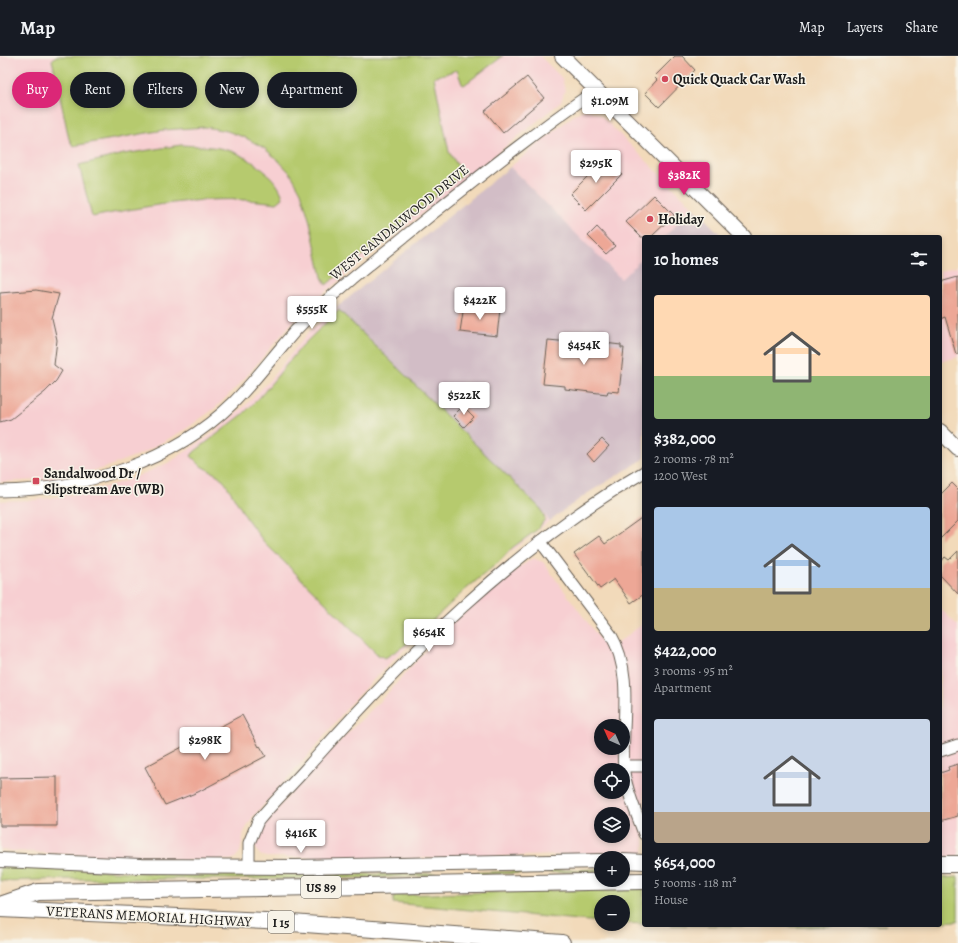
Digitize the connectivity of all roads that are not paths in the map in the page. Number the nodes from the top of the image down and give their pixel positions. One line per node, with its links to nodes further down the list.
1 (562, 56): 2 (main road)
2 (596, 90): 3 (main road); 7 (street, WEST SANDALWOOD DRIVE)
3 (742, 235)
4 (942, 433): 5 (main road)
5 (958, 449)
6 (642, 473): 8 (street)
7 (0, 491)
8 (540, 541): 11 (street); 22 (street)
9 (958, 745): 10 (street)
10 (942, 749)
11 (624, 763)
12 (630, 766): 13 (street)
13 (642, 766)
14 (630, 797): 15 (street)
15 (642, 829)
16 (0, 860): 22 (main road)
17 (594, 862): 22 (main road)
18 (630, 862): 19 (main road)
19 (642, 862)
20 (942, 864): 21 (highway)
21 (958, 864)
22 (248, 867)
23 (642, 881): 24 (highway, US 89)
24 (0, 905)
25 (0, 909): 26 (highway, VETERANS MEMORIAL HIGHWAY / I 15)
26 (562, 943)

